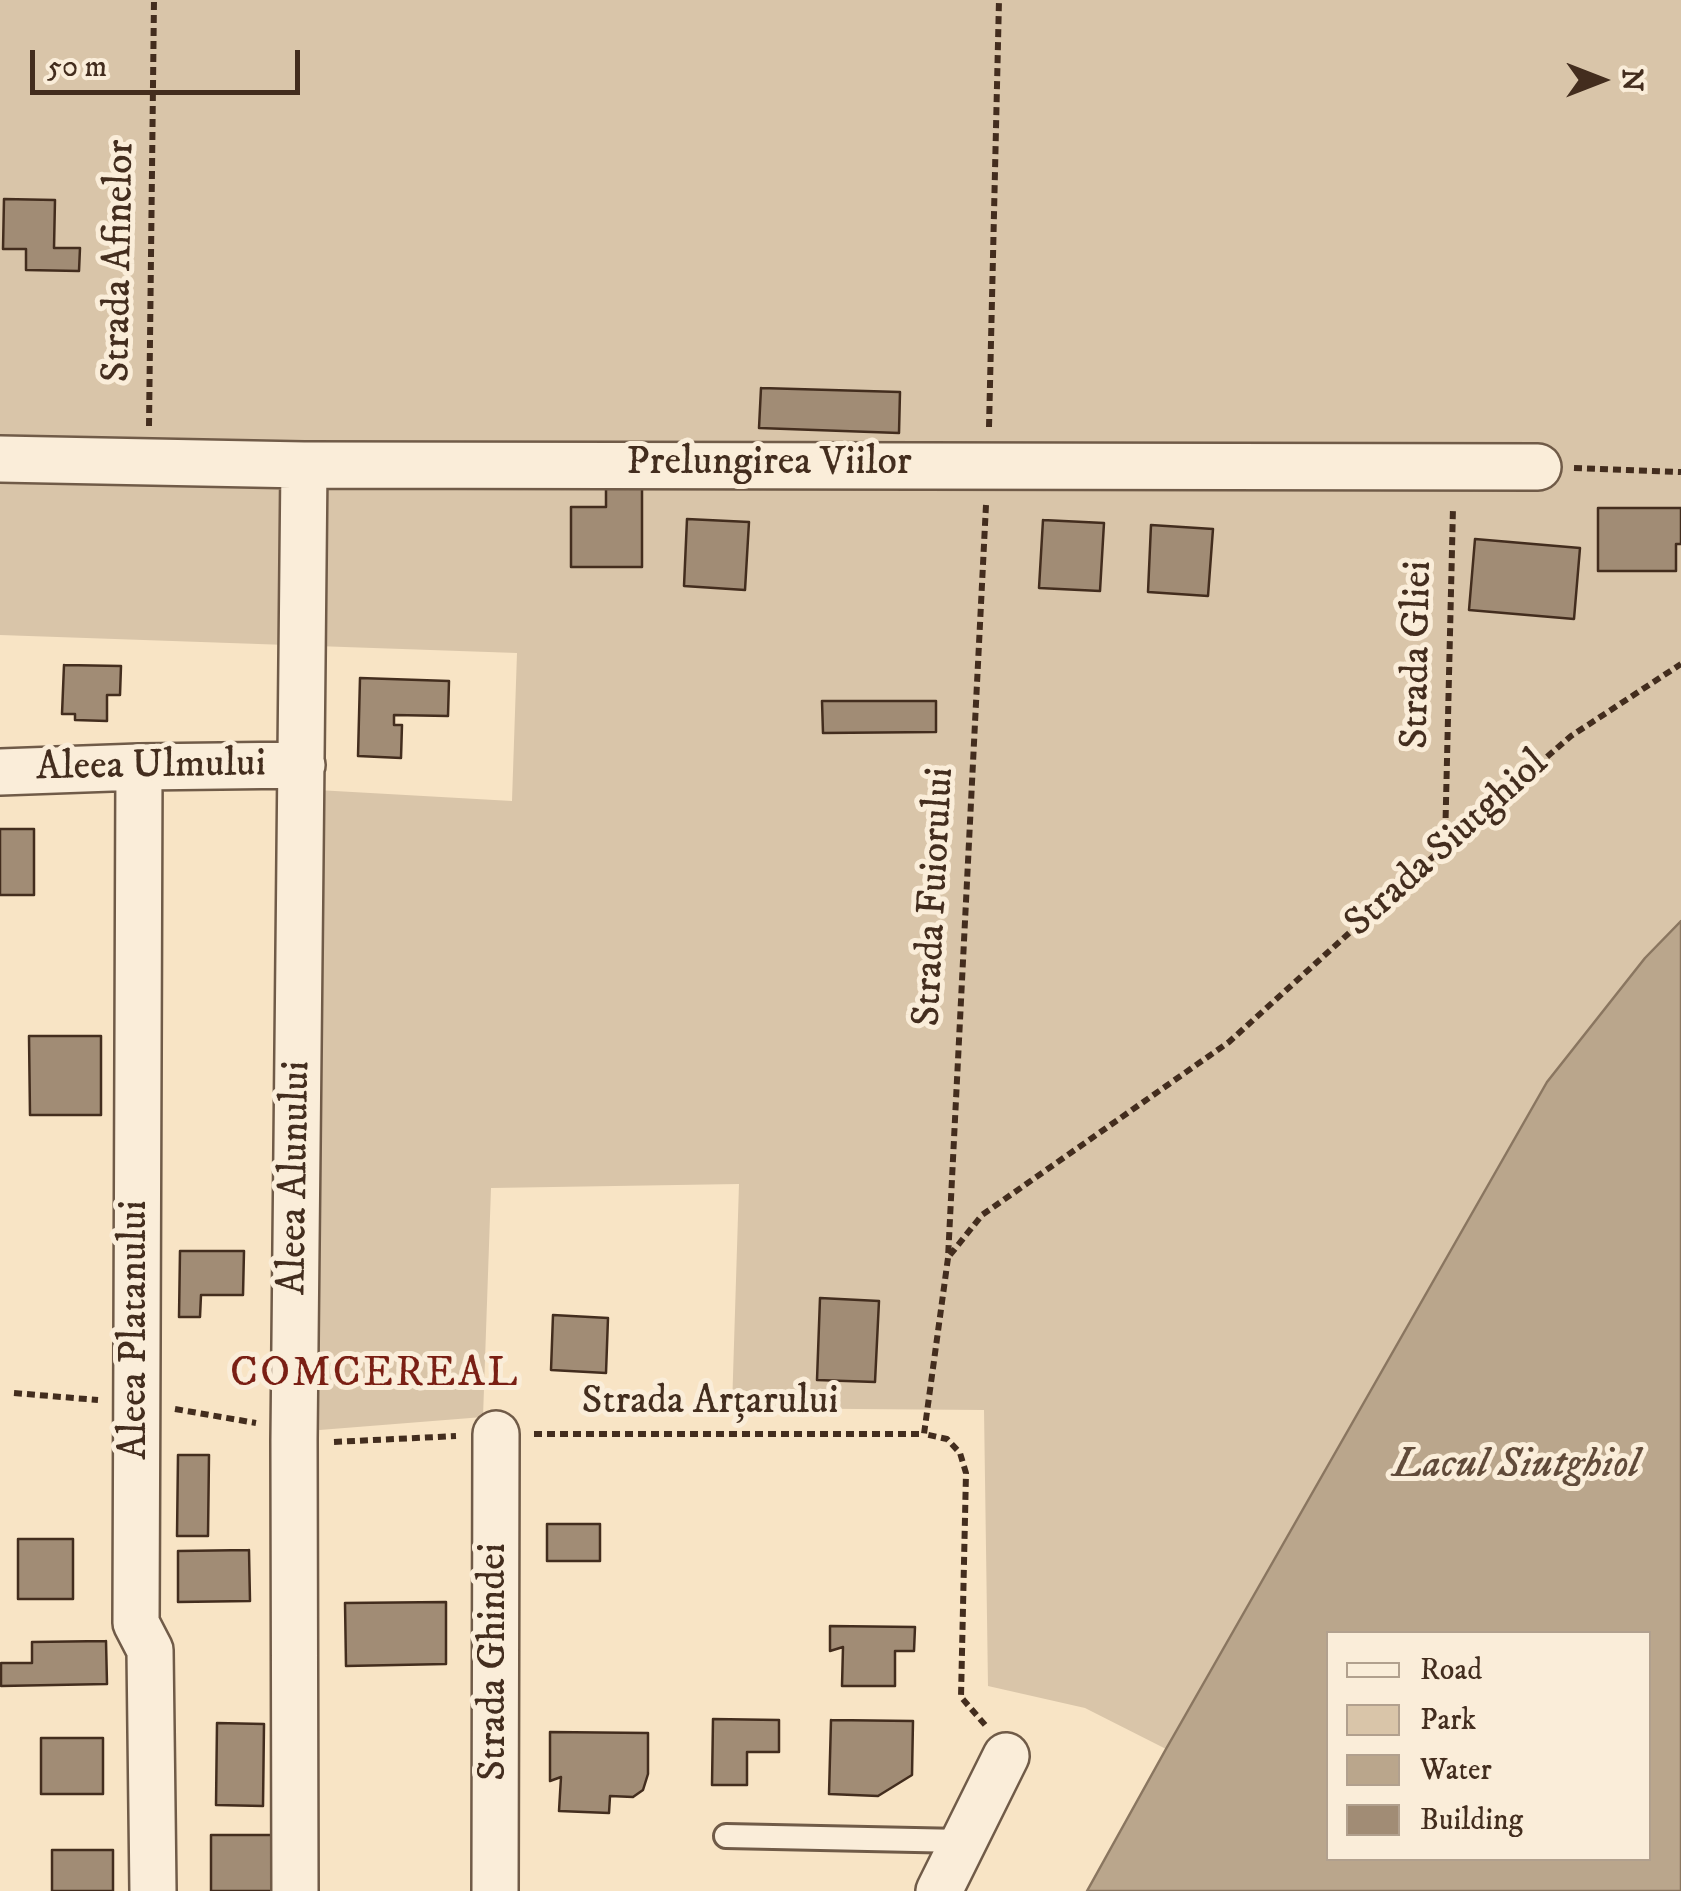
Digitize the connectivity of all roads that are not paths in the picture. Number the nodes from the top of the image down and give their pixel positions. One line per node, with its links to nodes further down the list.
1 (0, 460): 2 (street, Prelungirea Viilor)
2 (304, 465): 3 (street, Prelungirea Viilor); 4 (street, Aleea Alunului)
3 (1538, 467)
4 (302, 765): 5 (street, Aleea Ulmului); 12 (street, Aleea Alunului)
5 (139, 766): 6 (street, Aleea Ulmului); 11 (street, Aleea Platanului)
6 (0, 772)
7 (496, 1434): 13 (street, Strada Ghindei)
8 (1006, 1756): 10 (street)
9 (726, 1836): 10 (lane)
10 (962, 1841): 14 (street)
11 (153, 1891)
12 (295, 1891)
13 (495, 1891)
14 (938, 1891)

